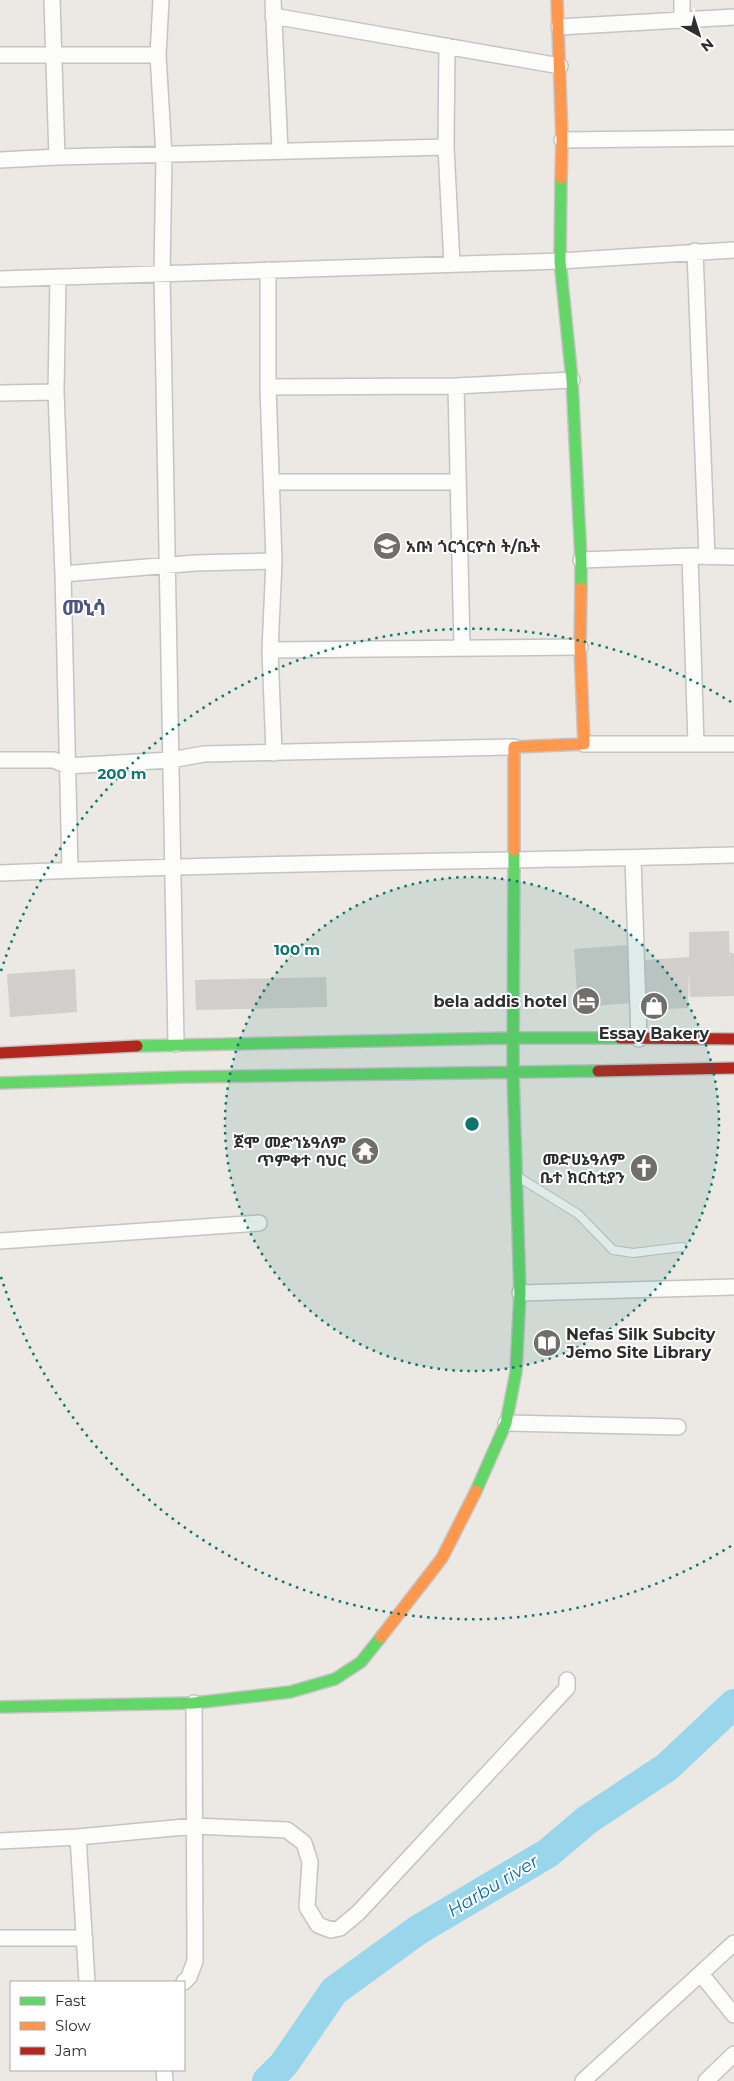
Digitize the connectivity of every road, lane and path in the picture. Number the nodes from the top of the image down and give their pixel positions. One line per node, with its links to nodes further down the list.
1 (52, 0): 11 (street)
2 (161, 0): 13 (street)
3 (273, 0): 6 (street)
4 (557, 0): 9 (street)
5 (682, 0): 8 (street)
6 (273, 16): 10 (street); 18 (street)
7 (734, 17): 8 (street)
8 (682, 20): 9 (street)
9 (559, 27): 14 (street)
10 (447, 46): 14 (street); 17 (street)
11 (53, 53): 12 (street); 13 (street); 20 (street)
12 (0, 54)
13 (158, 55): 19 (street)
14 (560, 66): 16 (street)
15 (734, 138): 16 (street)
16 (562, 140): 24 (street)
17 (446, 147): 18 (street); 25 (street)
18 (280, 150): 19 (street)
19 (164, 155): 20 (street); 27 (street)
20 (57, 157): 21 (street)
21 (0, 160)
22 (734, 250): 23 (street)
23 (695, 251): 24 (street); 38 (street)
24 (560, 261): 25 (street); 30 (street)
25 (452, 264): 26 (street)
26 (268, 270): 27 (street); 32 (street)
27 (162, 274): 28 (street); 42 (street)
28 (58, 277): 29 (street); 33 (street)
29 (0, 279)
30 (572, 380): 31 (street); 41 (street)
31 (456, 386): 32 (street); 36 (street)
32 (268, 387): 35 (street)
33 (56, 392): 34 (street); 43 (street)
34 (0, 394)
35 (272, 482): 36 (street); 40 (street)
36 (458, 482): 44 (street)
37 (690, 556): 38 (street); 41 (street); 48 (street)
38 (707, 557): 39 (street)
39 (734, 557)
40 (274, 560): 42 (street); 46 (street)
41 (581, 560): 45 (street)
42 (167, 566): 43 (street); 53 (street)
43 (63, 574): 54 (street)
44 (462, 647): 45 (street); 46 (street)
45 (580, 647): 47 (street)
46 (270, 650): 51 (street)
47 (584, 744): 48 (street); 50 (street)
48 (696, 744): 49 (street)
49 (734, 744)
50 (514, 747): 51 (street); 57 (street)
51 (274, 752): 53 (street)
52 (0, 760): 54 (street)
53 (171, 760): 54 (street); 58 (street)
54 (67, 766): 59 (street)
55 (734, 855): 56 (street)
56 (633, 858): 57 (street); 62 (street)
57 (515, 861): 58 (street); 61 (street)
58 (173, 866): 59 (street); 64 (street)
59 (70, 870): 60 (street)
60 (0, 873)
61 (514, 1038): 62 (street); 64 (street); 67 (street)
62 (639, 1038): 63 (street)
63 (734, 1038)
64 (176, 1044): 65 (street)
65 (0, 1053)
66 (734, 1068): 67 (street)
67 (512, 1073): 68 (street); 69 (street)
68 (0, 1083)
69 (516, 1175): 72 (lane); 74 (street)
70 (258, 1223): 71 (street)
71 (0, 1241)
72 (682, 1247)
73 (734, 1288): 74 (street)
74 (520, 1293): 75 (street)
75 (506, 1423): 76 (street); 78 (street)
76 (678, 1427)
77 (567, 1680): 80 (street)
78 (194, 1703): 79 (street); 80 (street)
79 (0, 1707)
80 (194, 1826): 81 (street); 88 (street)
81 (78, 1837): 82 (street); 84 (street)
82 (0, 1841)
83 (0, 1938): 84 (street)
84 (85, 1938): 87 (street)
85 (734, 1943): 86 (street)
86 (702, 1974): 89 (street); 91 (street)
87 (87, 1981)
88 (185, 1981)
89 (734, 2015)
90 (734, 2054): 92 (street)
91 (583, 2081)
92 (706, 2081)

